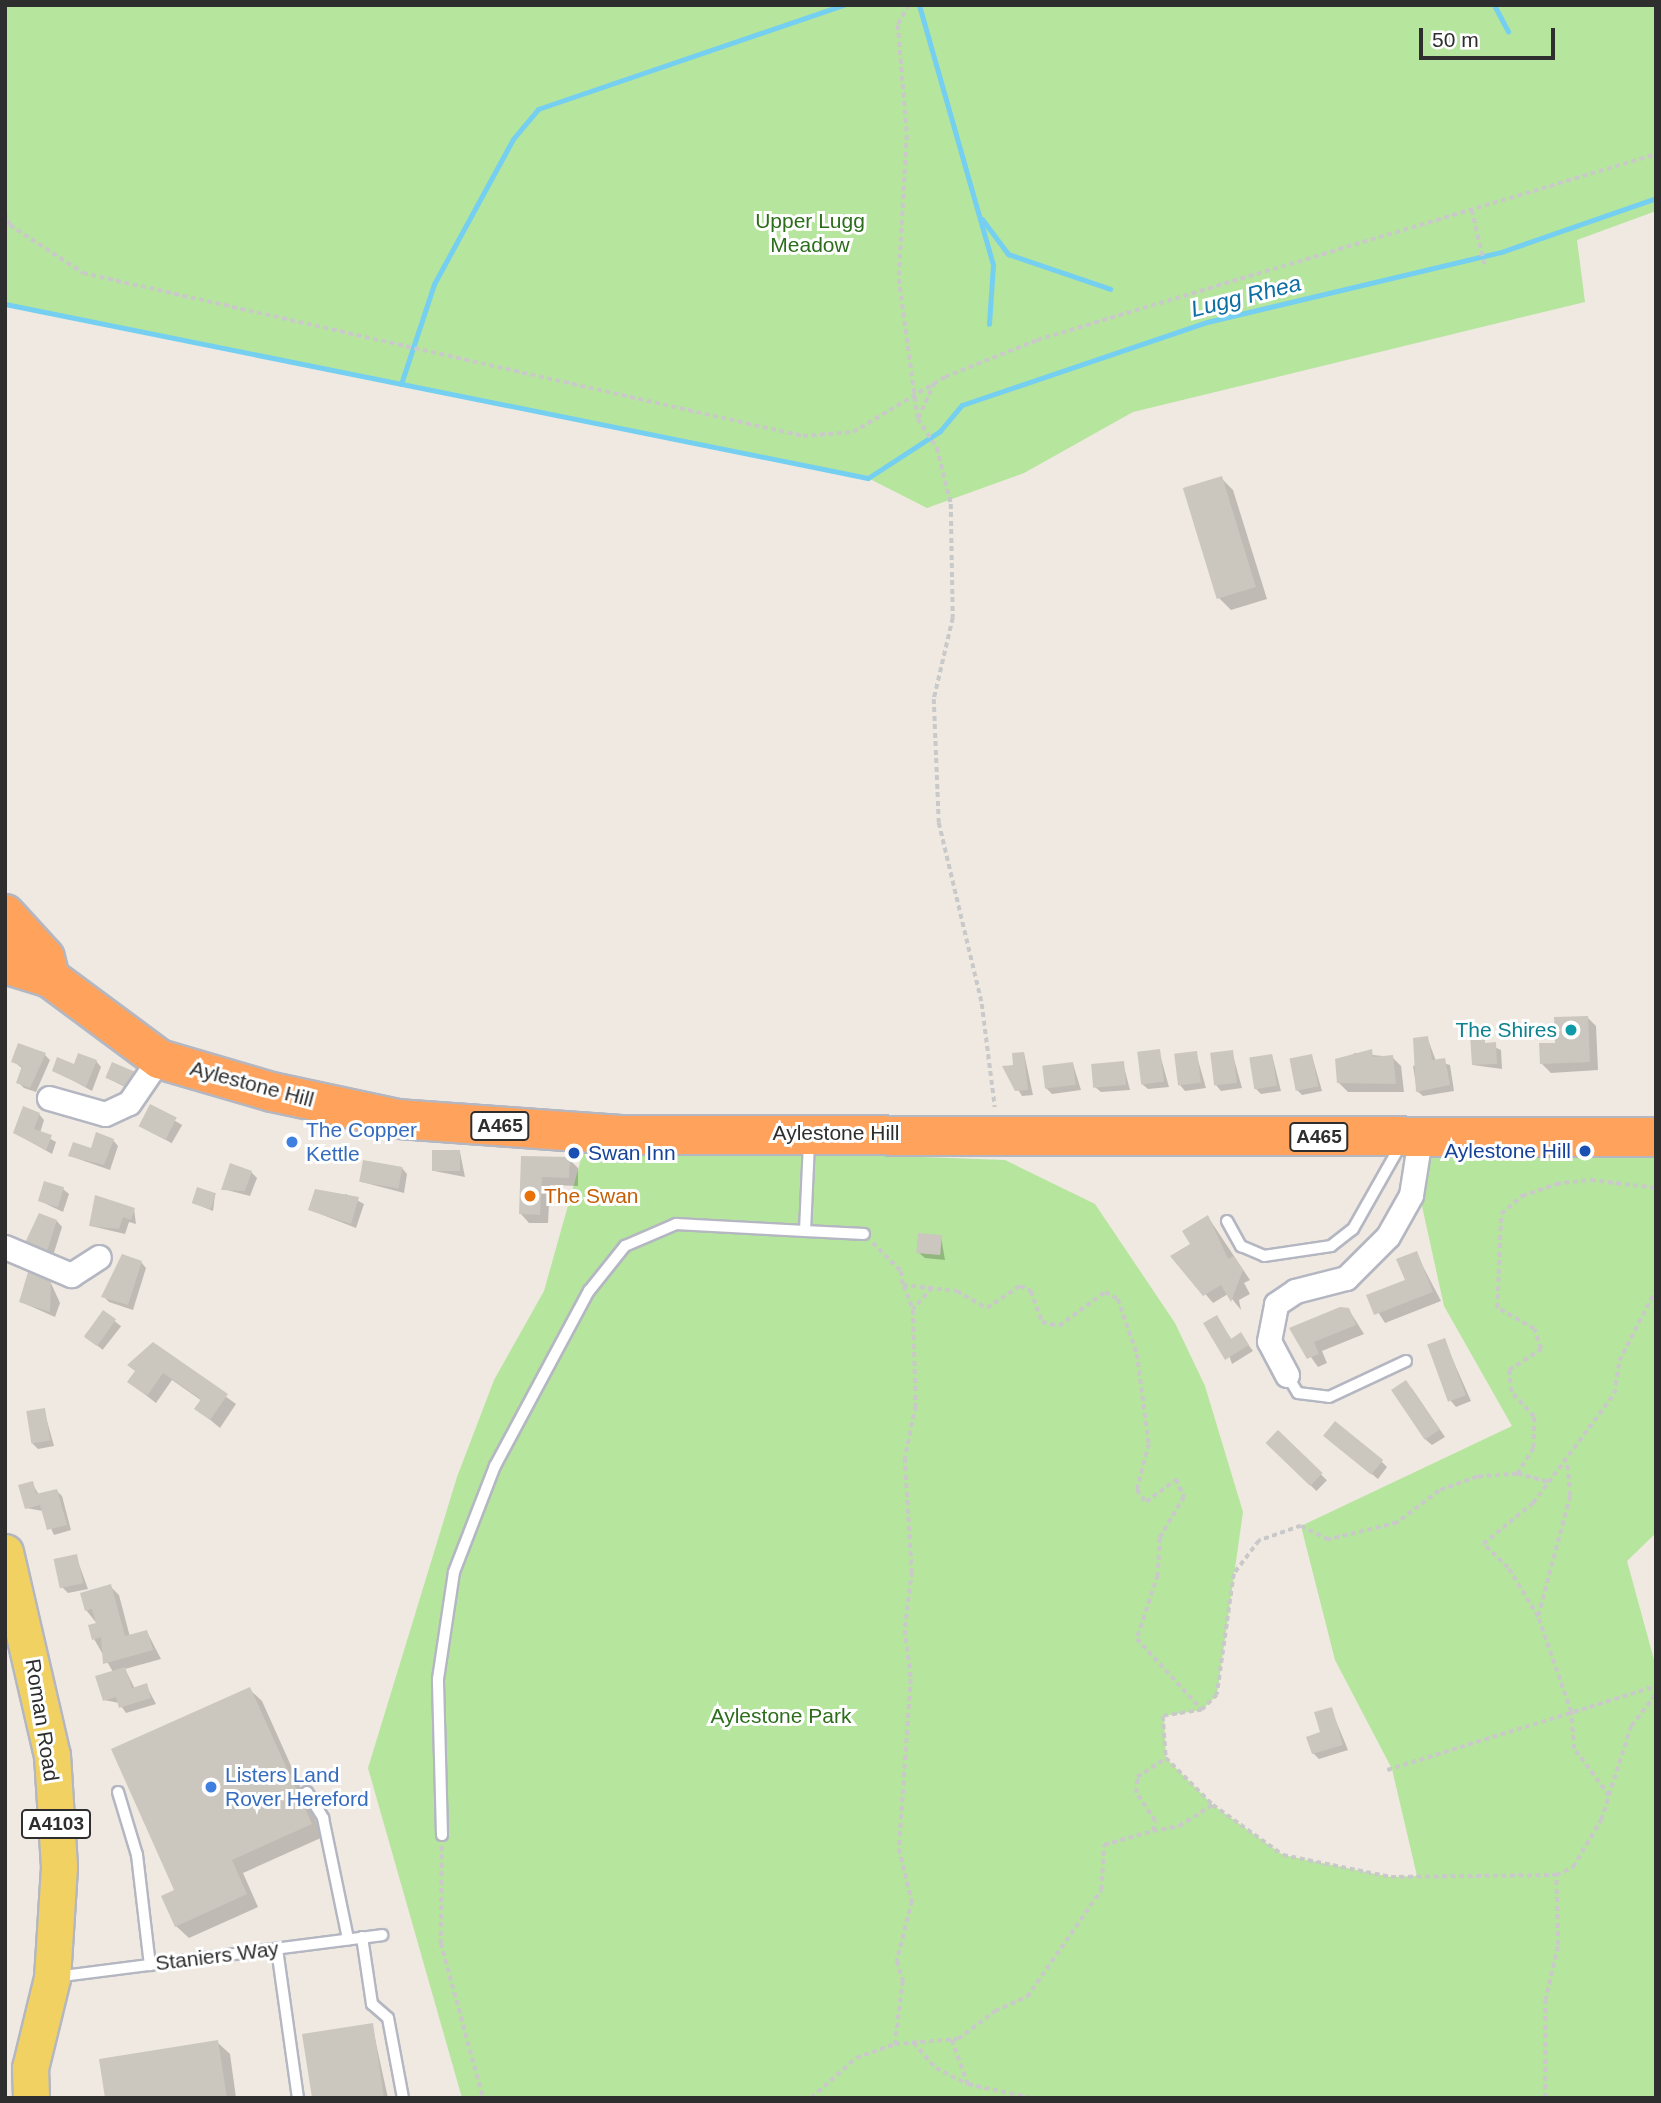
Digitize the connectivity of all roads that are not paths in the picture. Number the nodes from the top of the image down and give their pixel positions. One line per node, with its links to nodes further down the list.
1 (5, 914): 5 (highway, Aylestone Hill / A465)
2 (5, 919): 3 (highway)
3 (5, 936)
4 (5, 964): 5 (highway, Aylestone Hill / A465)
5 (50, 978): 6 (highway, Aylestone Hill / A465)
6 (159, 1059): 7 (street); 8 (highway, Aylestone Hill / A465)
7 (49, 1098)
8 (809, 1132): 10 (highway, Aylestone Hill / A465); 12 (lane)
9 (1656, 1137): 10 (highway, Aylestone Hill / A465)
10 (1412, 1138): 11 (lane); 17 (street)
11 (1227, 1221)
12 (805, 1231): 13 (lane); 21 (lane)
13 (863, 1234)
14 (5, 1247): 15 (street)
15 (99, 1257)
16 (1406, 1361): 17 (lane)
17 (1287, 1375)
18 (5, 1552): 27 (main road, Roman Road / A4103)
19 (118, 1792): 26 (lane)
20 (307, 1792): 24 (lane)
21 (442, 1835)
22 (382, 1935): 23 (lane, Staniers Way)
23 (362, 1937): 24 (lane, Staniers Way); 30 (lane)
24 (348, 1939): 25 (lane, Staniers Way)
25 (277, 1948): 26 (lane, Staniers Way); 29 (lane)
26 (150, 1965): 27 (lane, Staniers Way)
27 (52, 1978): 28 (main road, Roman Road / A4103)
28 (31, 2098)
29 (298, 2098)
30 (403, 2098)

